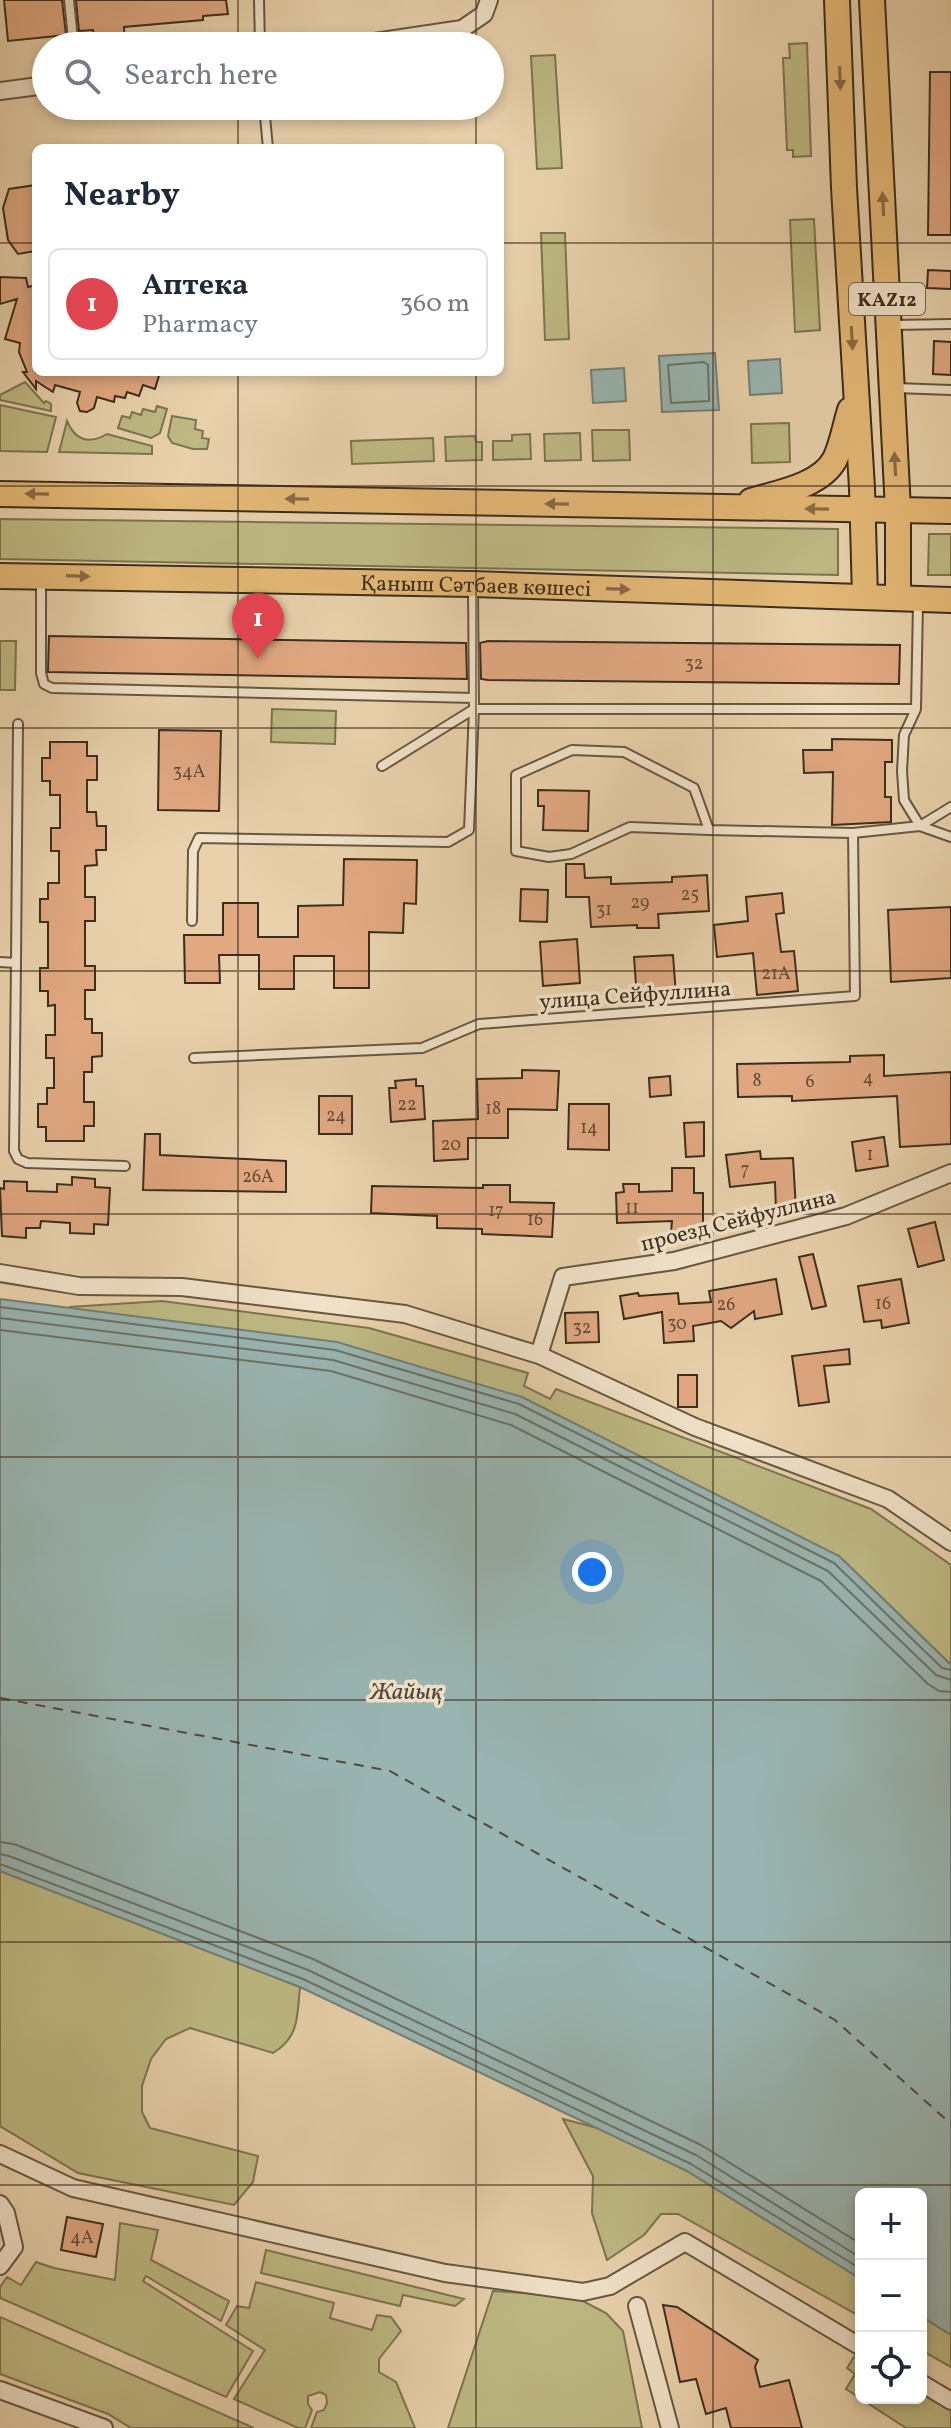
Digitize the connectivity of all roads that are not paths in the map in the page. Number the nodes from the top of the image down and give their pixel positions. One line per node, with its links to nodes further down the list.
1 (69, 0): 6 (lane)
2 (259, 0): 7 (lane)
3 (489, 0): 8 (street)
4 (837, 0): 17 (main road, KAZ12, one-way to 17)
5 (872, 0): 14 (main road, KAZ12, one-way to 5)
6 (72, 32)
7 (260, 32)
8 (442, 32)
9 (32, 87): 10 (street)
10 (0, 91)
11 (265, 120): 12 (lane)
12 (268, 144)
13 (951, 324): 14 (lane)
14 (889, 325): 15 (main road, KAZ12)
15 (892, 388): 16 (lane); 21 (main road, KAZ12, one-way to 15)
16 (951, 390)
17 (855, 393): 19 (main road); 20 (main road, KAZ12)
18 (0, 494): 19 (main road, one-way to 18)
19 (730, 507): 20 (main road, one-way to 19)
20 (862, 510): 21 (main road); 26 (main road, KAZ12)
21 (898, 510): 22 (main road); 27 (main road, KAZ12)
22 (951, 511)
23 (41, 575): 24 (main road, Қаныш Сәтбаев көшесі); 25 (main road, Қаныш Сәтбаев көшесі, one-way to 25); 29 (lane)
24 (0, 576)
25 (473, 584): 26 (main road, Қаныш Сәтбаев көшесі, one-way to 26); 29 (lane)
26 (865, 597): 27 (main road, Қаныш Сәтбаев көшесі)
27 (908, 598): 28 (main road, Қаныш Сәтбаев көшесі); 31 (lane)
28 (951, 600)
29 (474, 698): 30 (lane)
30 (474, 709): 31 (lane); 33 (lane); 39 (lane)
31 (916, 709): 35 (lane)
32 (18, 724): 41 (lane)
33 (382, 766)
34 (951, 807): 35 (lane)
35 (920, 826): 37 (lane); 38 (lane)
36 (709, 830): 36 (lane); 37 (lane)
37 (853, 833): 42 (lane, улица Сейфуллина)
38 (951, 837)
39 (192, 921)
40 (0, 962): 41 (lane)
41 (16, 963): 44 (lane)
42 (194, 1058)
43 (0, 1123): 44 (lane)
44 (13, 1123): 45 (lane)
45 (125, 1166)
46 (951, 1173): 48 (street, проезд Сейфуллина)
47 (0, 1273): 48 (street)
48 (539, 1355): 49 (street)
49 (951, 1542)
50 (0, 2154): 54 (street)
51 (0, 2204): 52 (street)
52 (0, 2266)
53 (637, 2306): 59 (street)
54 (855, 2343)
55 (927, 2387): 57 (street)
56 (0, 2390): 58 (street)
57 (951, 2401)
58 (104, 2428)
59 (670, 2428)

